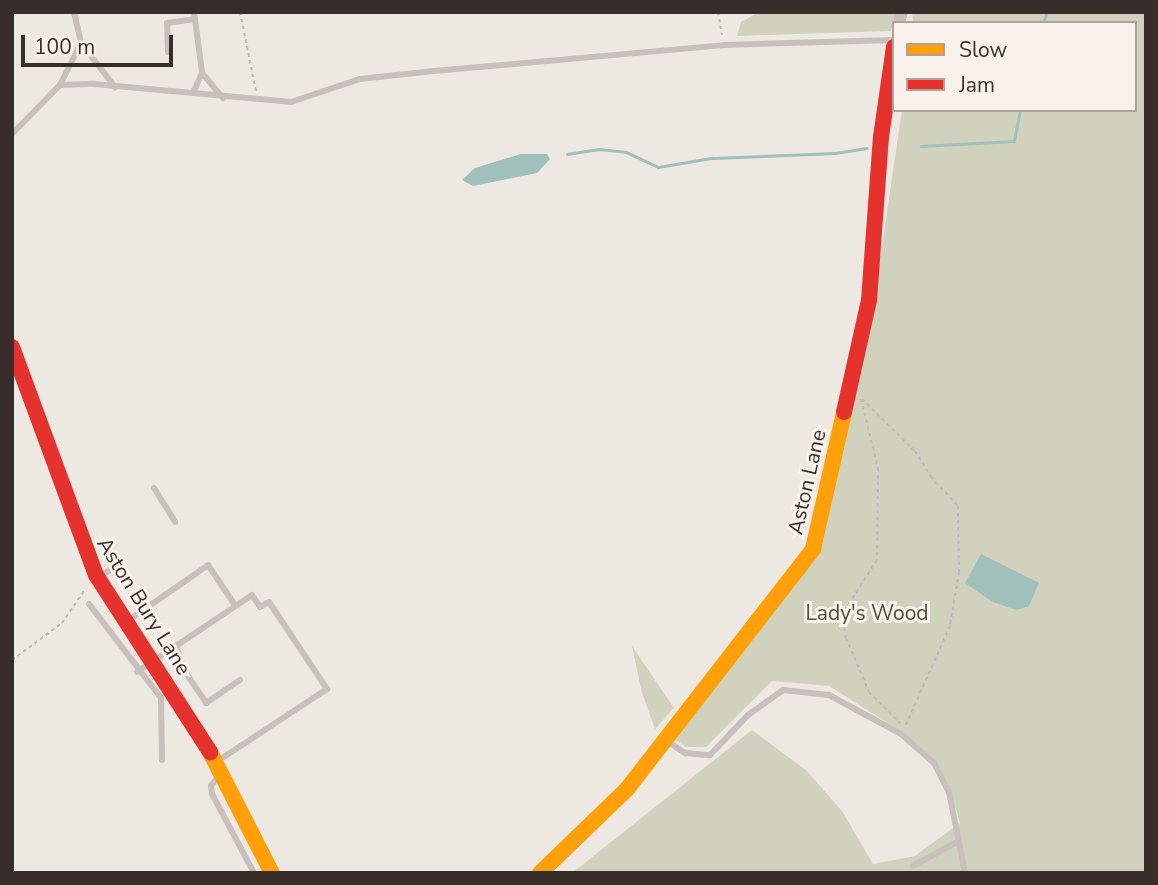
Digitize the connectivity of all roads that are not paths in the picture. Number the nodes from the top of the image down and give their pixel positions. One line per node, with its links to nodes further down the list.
1 (74, 12): 4 (lane)
2 (195, 15): 5 (lane); 7 (lane)
3 (892, 40): 11 (lane)
4 (80, 43): 8 (lane); 9 (lane)
5 (168, 52)
6 (892, 61): 25 (street, Aston Lane)
7 (202, 73): 10 (lane); 11 (lane)
8 (60, 85): 9 (lane); 12 (lane)
9 (115, 87): 10 (lane)
10 (193, 93): 11 (lane)
11 (223, 98)
12 (12, 134)
13 (12, 346): 17 (street, Aston Bury Lane)
14 (154, 488): 15 (lane)
15 (175, 522)
16 (122, 561): 17 (lane)
17 (97, 577): 20 (street, Aston Bury Lane)
18 (89, 604): 23 (lane)
19 (235, 606): 20 (lane); 21 (lane); 27 (lane)
20 (127, 621): 22 (street, Aston Bury Lane)
21 (176, 645): 22 (lane); 24 (lane)
22 (152, 660): 23 (lane); 27 (street, Aston Bury Lane)
23 (137, 672): 26 (lane)
24 (240, 680)
25 (665, 740): 28 (lane); 32 (street, Aston Lane)
26 (162, 760)
27 (219, 767): 30 (lane); 31 (street, Aston Bury Lane)
28 (959, 841): 29 (lane); 33 (lane)
29 (913, 866)
30 (254, 873)
31 (272, 873)
32 (540, 873)
33 (965, 873)

